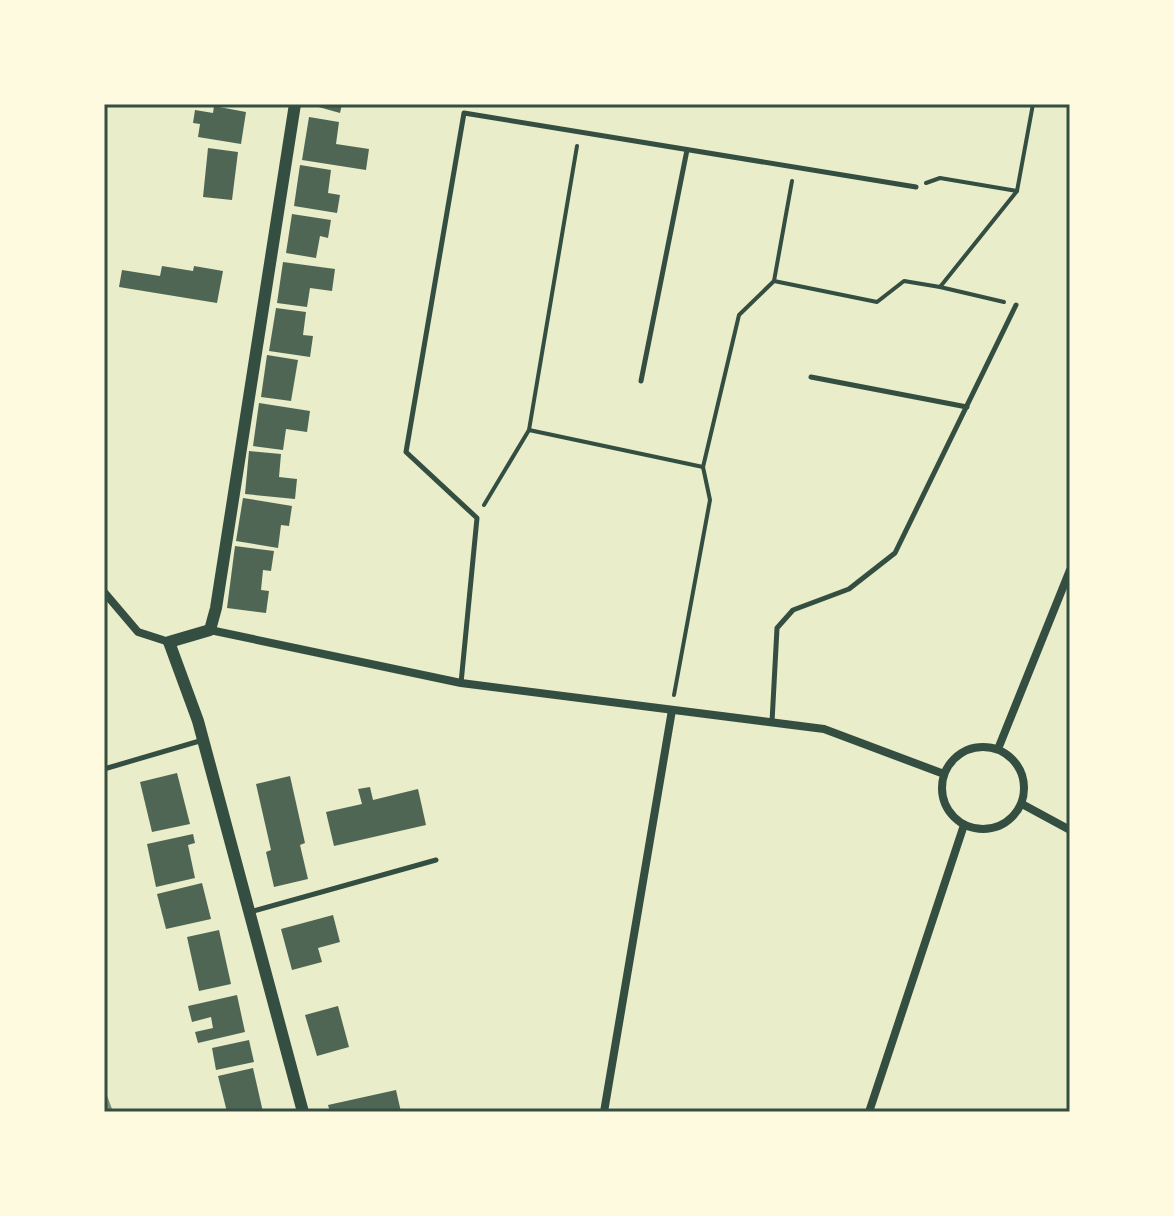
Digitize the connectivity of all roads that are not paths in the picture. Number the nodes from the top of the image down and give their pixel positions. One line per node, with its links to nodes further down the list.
1 (295, 104): 10 (street)
2 (687, 150): 3 (lane); 6 (lane); 12 (lane)
3 (916, 187)
4 (1016, 305): 7 (lane)
5 (811, 377): 7 (lane)
6 (641, 381)
7 (967, 407): 14 (lane)
8 (1070, 570): 16 (street)
9 (104, 592): 11 (street)
10 (210, 630): 11 (street); 12 (street)
11 (169, 642): 15 (street)
12 (461, 683): 13 (street)
13 (672, 710): 14 (street); 25 (street)
14 (772, 722): 18 (street)
15 (203, 740): 17 (lane); 23 (street)
16 (998, 749): 18 (street); 19 (street)
17 (104, 769)
18 (944, 774): 20 (street)
19 (1022, 804): 20 (street); 21 (street)
20 (964, 825): 26 (street)
21 (1070, 830)
22 (436, 860): 23 (lane)
23 (249, 913): 24 (street)
24 (303, 1112)
25 (604, 1112)
26 (869, 1112)

